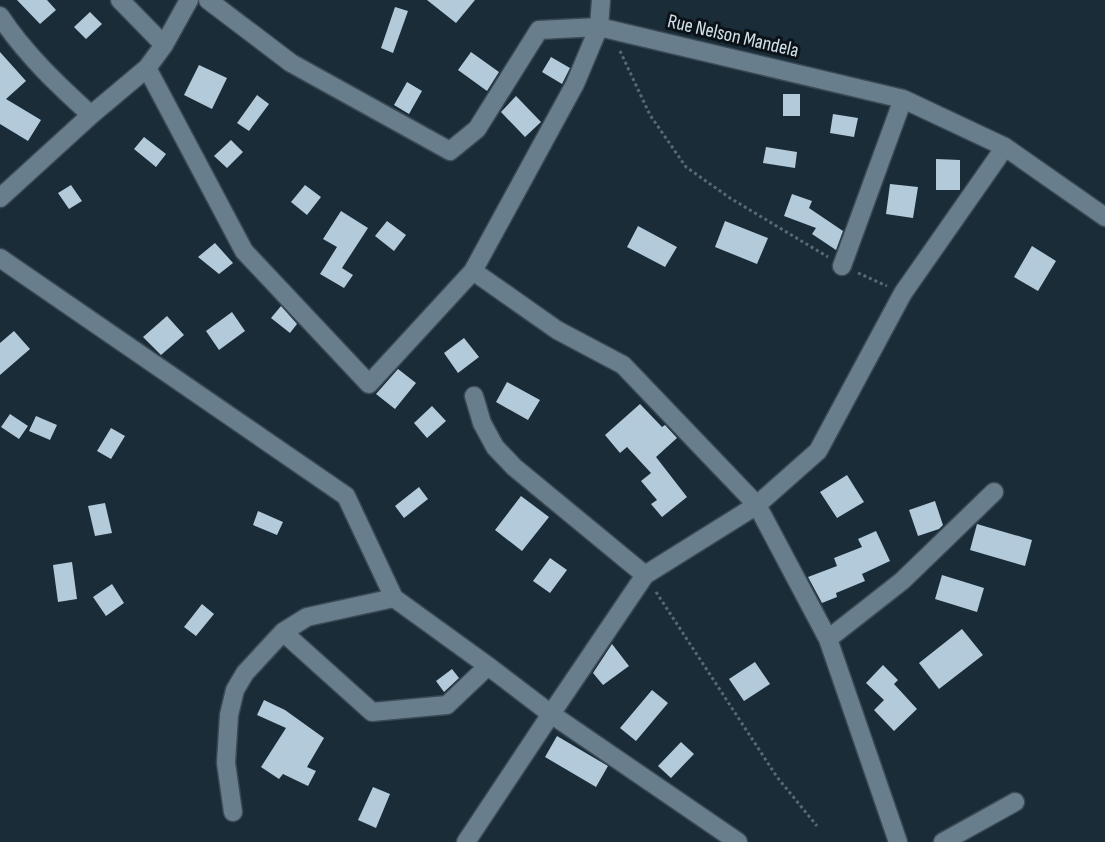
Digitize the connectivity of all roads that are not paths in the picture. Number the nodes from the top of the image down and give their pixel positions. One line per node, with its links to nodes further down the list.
1 (120, 0): 7 (street)
2 (189, 0): 7 (street)
3 (208, 0): 6 (street, Rue Nelson Mandela)
4 (601, 0): 6 (street)
5 (0, 16): 10 (street)
6 (605, 29): 9 (street, Rue Nelson Mandela); 16 (street)
7 (164, 45): 8 (street)
8 (147, 68): 10 (street); 16 (street)
9 (903, 99): 11 (street, Rue Nelson Mandela); 15 (street)
10 (91, 115): 12 (street)
11 (1005, 147): 13 (street, Rue Nelson Mandela); 19 (street)
12 (0, 198)
13 (1105, 217)
14 (0, 258): 21 (street)
15 (842, 266)
16 (473, 271): 19 (street)
17 (474, 396): 20 (street)
18 (994, 492): 23 (street)
19 (757, 505): 20 (street); 23 (street)
20 (645, 575): 25 (street)
21 (394, 598): 22 (street); 24 (street)
22 (283, 632): 24 (street); 27 (street)
23 (828, 639): 30 (street)
24 (488, 666): 25 (street)
25 (551, 714): 28 (street); 29 (street)
26 (1015, 802): 31 (street)
27 (233, 812)
28 (466, 842)
29 (738, 842)
30 (898, 842)
31 (943, 842)

